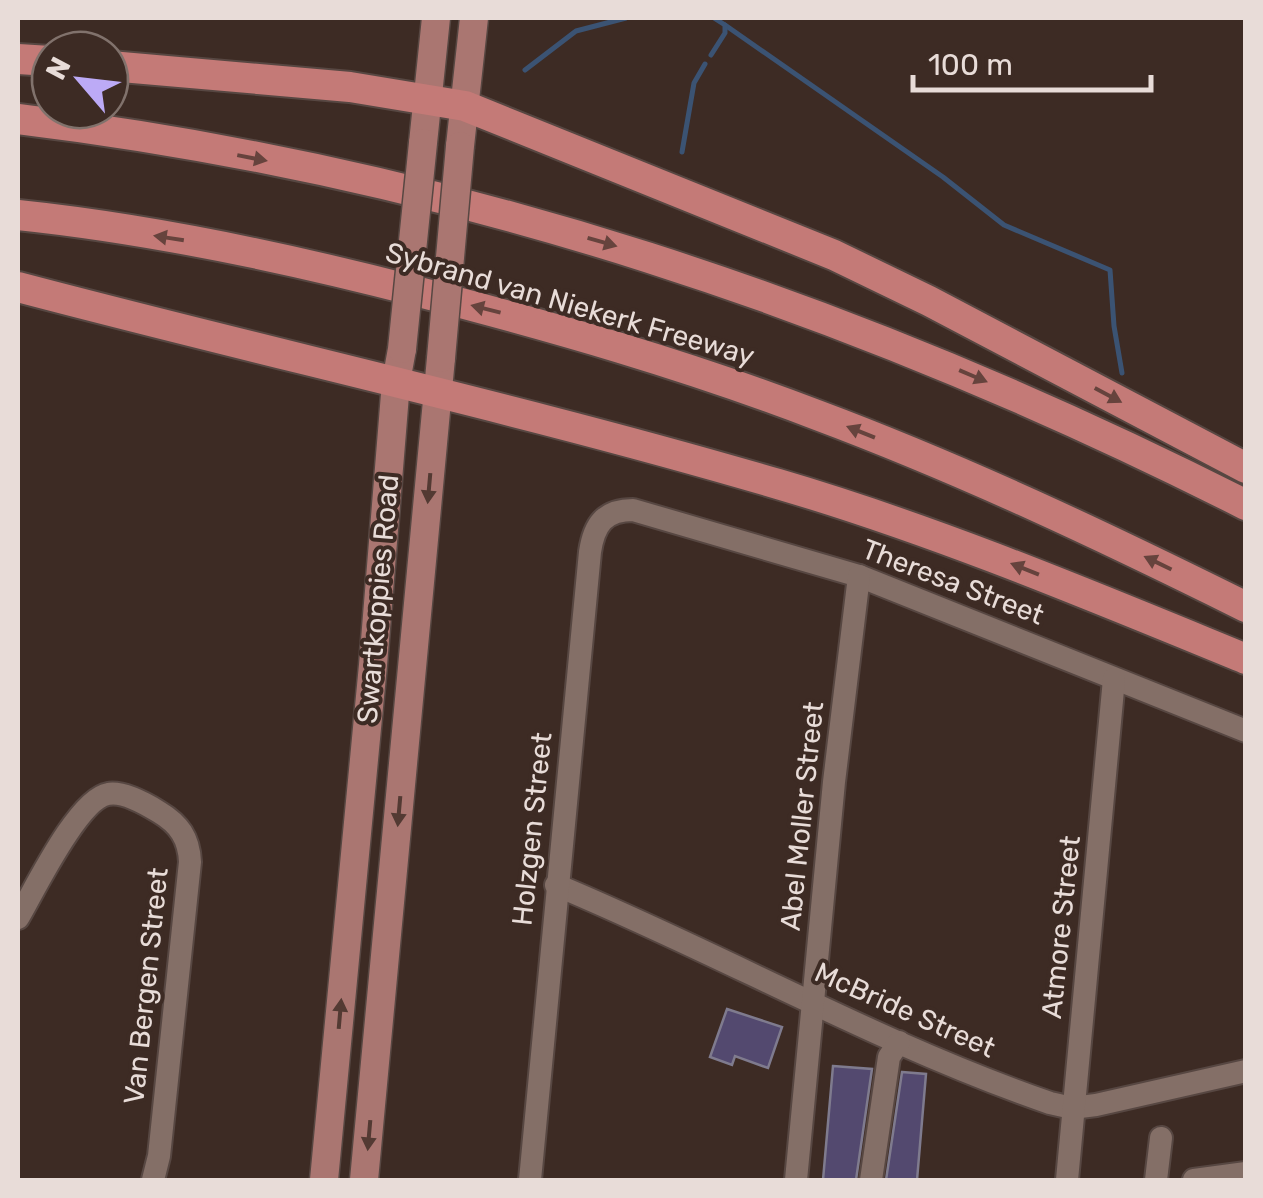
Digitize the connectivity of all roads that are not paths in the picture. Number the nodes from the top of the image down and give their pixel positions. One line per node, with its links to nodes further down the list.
1 (436, 18): 4 (main road, Swartkoppies Road)
2 (474, 18): 5 (main road, Swartkoppies Road)
3 (130, 68): 4 (highway)
4 (428, 100): 5 (highway); 9 (main road, Swartkoppies Road, bridge)
5 (465, 106): 10 (main road, Swartkoppies Road, bridge); 11 (highway, one-way to 11)
6 (18, 120): 12 (highway, one-way to 12)
7 (18, 214): 15 (highway, Sybrand van Niekerk Freeway, one-way to 7)
8 (18, 288): 9 (highway)
9 (396, 382): 10 (highway); 28 (main road, Swartkoppies Road, one-way to 9)
10 (438, 390): 16 (highway, one-way to 10); 29 (main road, Swartkoppies Road, one-way to 29)
11 (1246, 468)
12 (1246, 504)
13 (632, 510): 14 (street, Theresa Street); 19 (street, Holzgen Street)
14 (859, 576): 17 (street, Theresa Street); 21 (street, Abel Moller Street)
15 (1246, 607)
16 (1246, 659)
17 (1114, 678): 18 (street, Theresa Street); 24 (street, Atmore Street)
18 (1246, 731)
19 (556, 884): 21 (street, McBride Street); 30 (street, Holzgen Street)
20 (18, 918): 27 (street, Van Bergen Street)
21 (814, 1004): 22 (street, McBride Street); 31 (street, Abel Moller Street)
22 (899, 1042): 24 (street, McBride Street); 32 (street)
23 (1246, 1071): 24 (street, McBride Street)
24 (1072, 1108): 33 (street, Atmore Street)
25 (1162, 1138): 34 (street)
26 (1246, 1173): 35 (street)
27 (153, 1180)
28 (324, 1180)
29 (364, 1180)
30 (530, 1180)
31 (796, 1180)
32 (870, 1180)
33 (1067, 1180)
34 (1156, 1180)
35 (1194, 1180)

